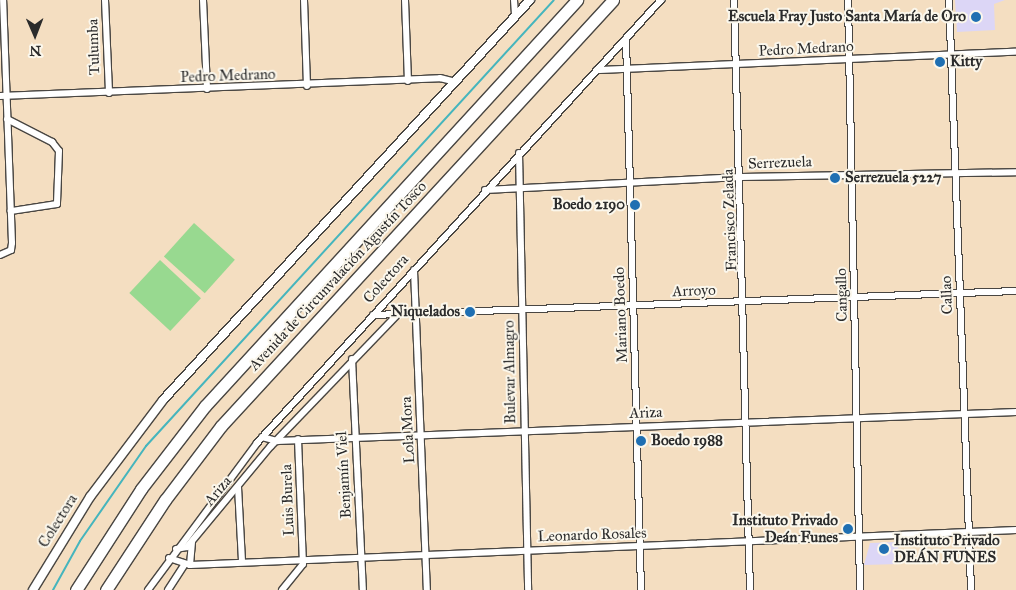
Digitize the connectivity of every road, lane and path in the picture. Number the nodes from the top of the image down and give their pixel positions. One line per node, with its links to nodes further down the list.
1 (3, 0): 27 (street)
2 (105, 0): 26 (street, Tulumba)
3 (203, 0): 25 (street)
4 (304, 0): 24 (street)
5 (405, 0): 22 (street)
6 (514, 0): 14 (street)
7 (530, 0): 14 (street, Colectora)
8 (577, 0): 78 (highway, Avenida de Circunvalación Agustín Tosco)
9 (613, 0): 79 (highway, Avenida de Circunvalación Agustín Tosco)
10 (661, 0): 15 (street, Colectora)
11 (734, 0): 19 (street, Francisco Zelada)
12 (848, 0): 18 (street, Cangallo)
13 (949, 0): 17 (street, Callao)
14 (515, 16): 23 (street, Colectora)
15 (626, 39): 20 (street, Mariano Boedo); 21 (street, Colectora)
16 (1016, 52): 17 (street, Pedro Medrano)
17 (950, 55): 18 (street, Pedro Medrano); 30 (street, Callao)
18 (850, 59): 19 (street, Pedro Medrano); 32 (street, Cangallo)
19 (737, 65): 20 (street, Pedro Medrano); 33 (street, Francisco Zelada)
20 (626, 69): 21 (street, Pedro Medrano); 34 (street, Mariano Boedo)
21 (597, 70): 29 (street, Colectora)
22 (408, 81): 23 (street, Pedro Medrano); 24 (street, Pedro Medrano)
23 (456, 82): 77 (street, Colectora)
24 (307, 86): 25 (street, Pedro Medrano)
25 (207, 89): 26 (street, Pedro Medrano)
26 (109, 92): 27 (street, Pedro Medrano)
27 (3, 96): 28 (street)
28 (7, 119): 37 (street); 37 (street)
29 (520, 153): 35 (street, Bulevar Almagro); 36 (street, Colectora)
30 (956, 171): 31 (street, Serrezuela); 32 (street, Serrezuela); 41 (street, Callao)
31 (1016, 172)
32 (852, 174): 33 (street, Serrezuela); 42 (street, Cangallo)
33 (741, 177): 34 (street, Serrezuela); 43 (street, Francisco Zelada)
34 (630, 182): 35 (street, Serrezuela); 44 (street, Mariano Boedo)
35 (520, 187): 36 (street, Serrezuela); 45 (street, Bulevar Almagro)
36 (485, 190): 39 (street, Colectora)
37 (11, 210): 38 (street)
38 (0, 255)
39 (414, 270): 46 (street, Lola Mora); 47 (street, Colectora)
40 (1016, 291): 41 (street, Arroyo)
41 (959, 293): 42 (street, Arroyo); 51 (street, Callao)
42 (854, 297): 43 (street, Arroyo); 52 (street, Cangallo)
43 (745, 302): 44 (street, Arroyo); 53 (street, Francisco Zelada)
44 (633, 306): 45 (street, Arroyo); 54 (street, Mariano Boedo)
45 (521, 310): 46 (street, Arroyo); 55 (street, Bulevar Almagro)
46 (415, 313): 48 (street, Arroyo); 56 (street, Lola Mora)
47 (374, 314): 48 (street, Arroyo); 58 (street, Colectora)
48 (398, 314): 49 (street, Ariza)
49 (352, 359): 57 (street, Benjamín Viel); 60 (street, Ariza)
50 (1016, 412): 51 (street, Ariza)
51 (964, 414): 52 (street, Ariza); 63 (street, Callao)
52 (857, 418): 53 (street, Ariza); 64 (street, Cangallo)
53 (749, 422): 54 (street, Ariza); 65 (street, Francisco Zelada)
54 (637, 426): 55 (street, Ariza); 67 (street, Mariano Boedo)
55 (524, 430): 56 (street, Ariza); 69 (street, Bulevar Almagro)
56 (421, 434): 57 (street, Ariza); 70 (street, Lola Mora)
57 (355, 436): 59 (street, Ariza); 71 (street, Benjamín Viel)
58 (262, 437): 60 (street, Ariza); 68 (street, Colectora)
59 (298, 439): 60 (street, Ariza); 73 (street, Luis Burela)
60 (277, 441): 61 (street, Ariza)
61 (238, 487): 66 (street, Ariza); 74 (street)
62 (1016, 530): 63 (street, Leonardo Rosales)
63 (969, 532): 64 (street, Leonardo Rosales); 89 (street, Callao)
64 (859, 536): 65 (street, Leonardo Rosales); 88 (street, Cangallo)
65 (750, 541): 67 (street, Leonardo Rosales); 87 (street, Francisco Zelada)
66 (192, 542): 68 (street, Ariza); 75 (street)
67 (640, 546): 69 (street, Leonardo Rosales); 86 (street, Mariano Boedo)
68 (176, 549): 72 (street, Colectora)
69 (527, 550): 70 (street, Leonardo Rosales); 85 (street, Bulevar Almagro)
70 (426, 554): 71 (street, Leonardo Rosales); 84 (street, Lola Mora)
71 (361, 557): 73 (street, Leonardo Rosales); 83 (street, Benjamín Viel)
72 (170, 558): 75 (street, Leonardo Rosales); 80 (street, Colectora)
73 (303, 559): 74 (street, Leonardo Rosales); 76 (street)
74 (242, 562): 75 (street, Leonardo Rosales)
75 (188, 564): 81 (street)
76 (284, 587): 82 (street)
77 (33, 590)
78 (76, 590)
79 (106, 590)
80 (148, 590)
81 (168, 590)
82 (292, 590)
83 (362, 590)
84 (427, 590)
85 (528, 590)
86 (641, 590)
87 (750, 590)
88 (860, 590)
89 (971, 590)

